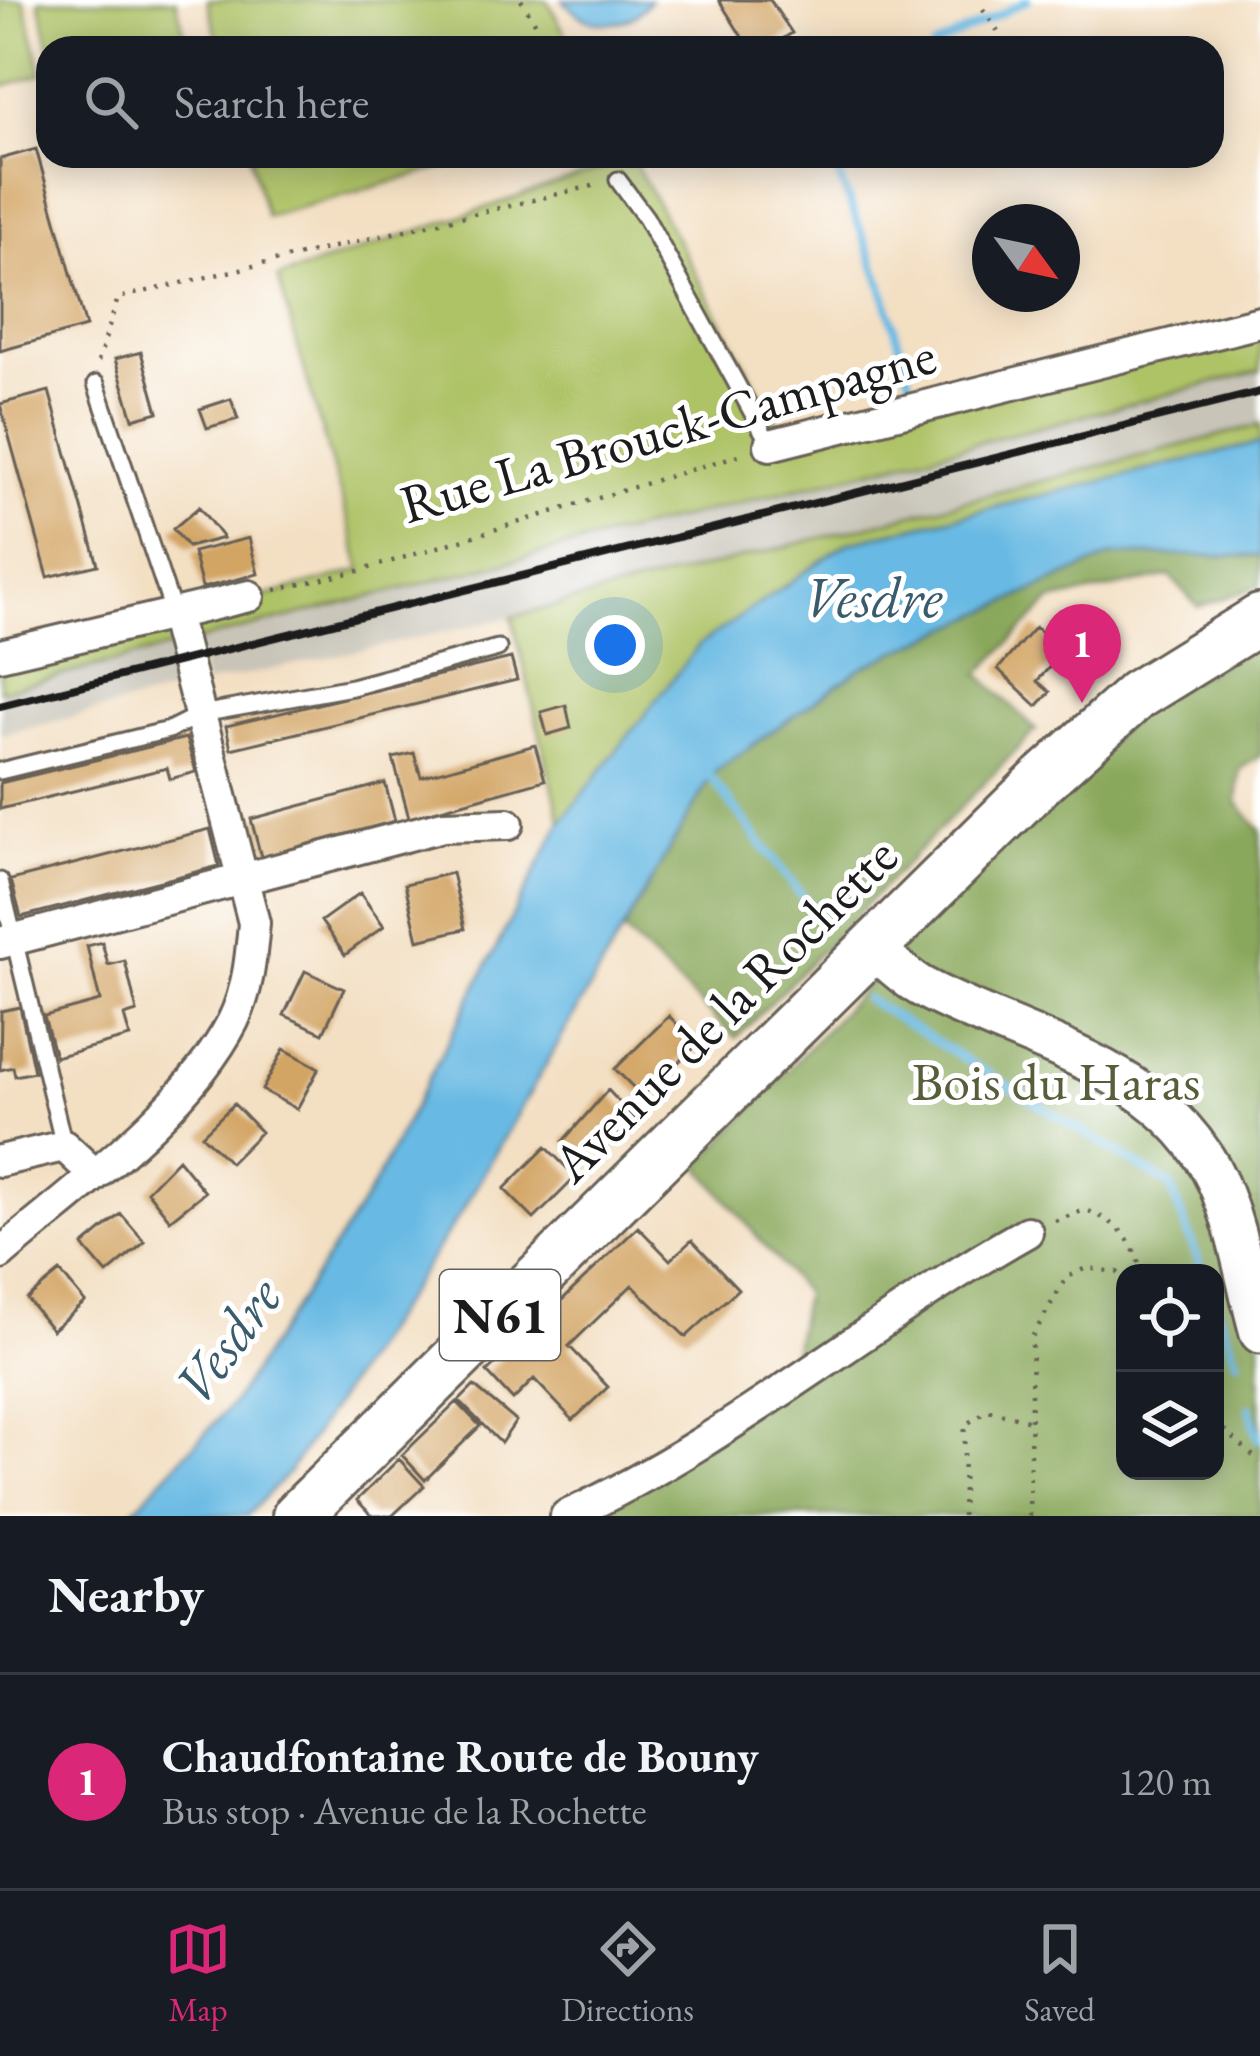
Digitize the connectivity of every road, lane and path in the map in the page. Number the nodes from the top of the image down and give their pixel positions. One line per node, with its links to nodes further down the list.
1 (521, 0): 4 (path)
2 (983, 9): 3 (path)
3 (998, 32)
4 (544, 36)
5 (618, 180): 7 (path); 8 (lane)
6 (1260, 322): 8 (street, Rue La Brouck-Campagne)
7 (96, 384): 10 (lane)
8 (770, 445): 9 (path, Rue La Brouck-Campagne)
9 (249, 596): 10 (street)
10 (174, 614): 13 (street); 14 (street)
11 (1260, 620): 20 (main road, Avenue de la Rochette / N61)
12 (498, 648): 14 (lane)
13 (0, 655)
14 (201, 714): 15 (lane); 17 (street)
15 (0, 771)
16 (508, 824): 17 (street)
17 (242, 879): 19 (street); 23 (street)
18 (0, 881): 19 (lane)
19 (7, 941): 21 (lane)
20 (872, 947): 28 (street); 32 (main road, Avenue de la Rochette / N61)
21 (64, 1146): 22 (street); 23 (street)
22 (0, 1161)
23 (93, 1174): 25 (street)
24 (1027, 1232): 26 (path); 33 (street)
25 (0, 1254)
26 (1139, 1264)
27 (1116, 1272): 29 (path)
28 (1260, 1333)
29 (1031, 1421): 34 (path); 35 (path)
30 (1224, 1430): 31 (path)
31 (1260, 1462)
32 (297, 1516)
33 (566, 1516)
34 (962, 1516)
35 (1029, 1516)

